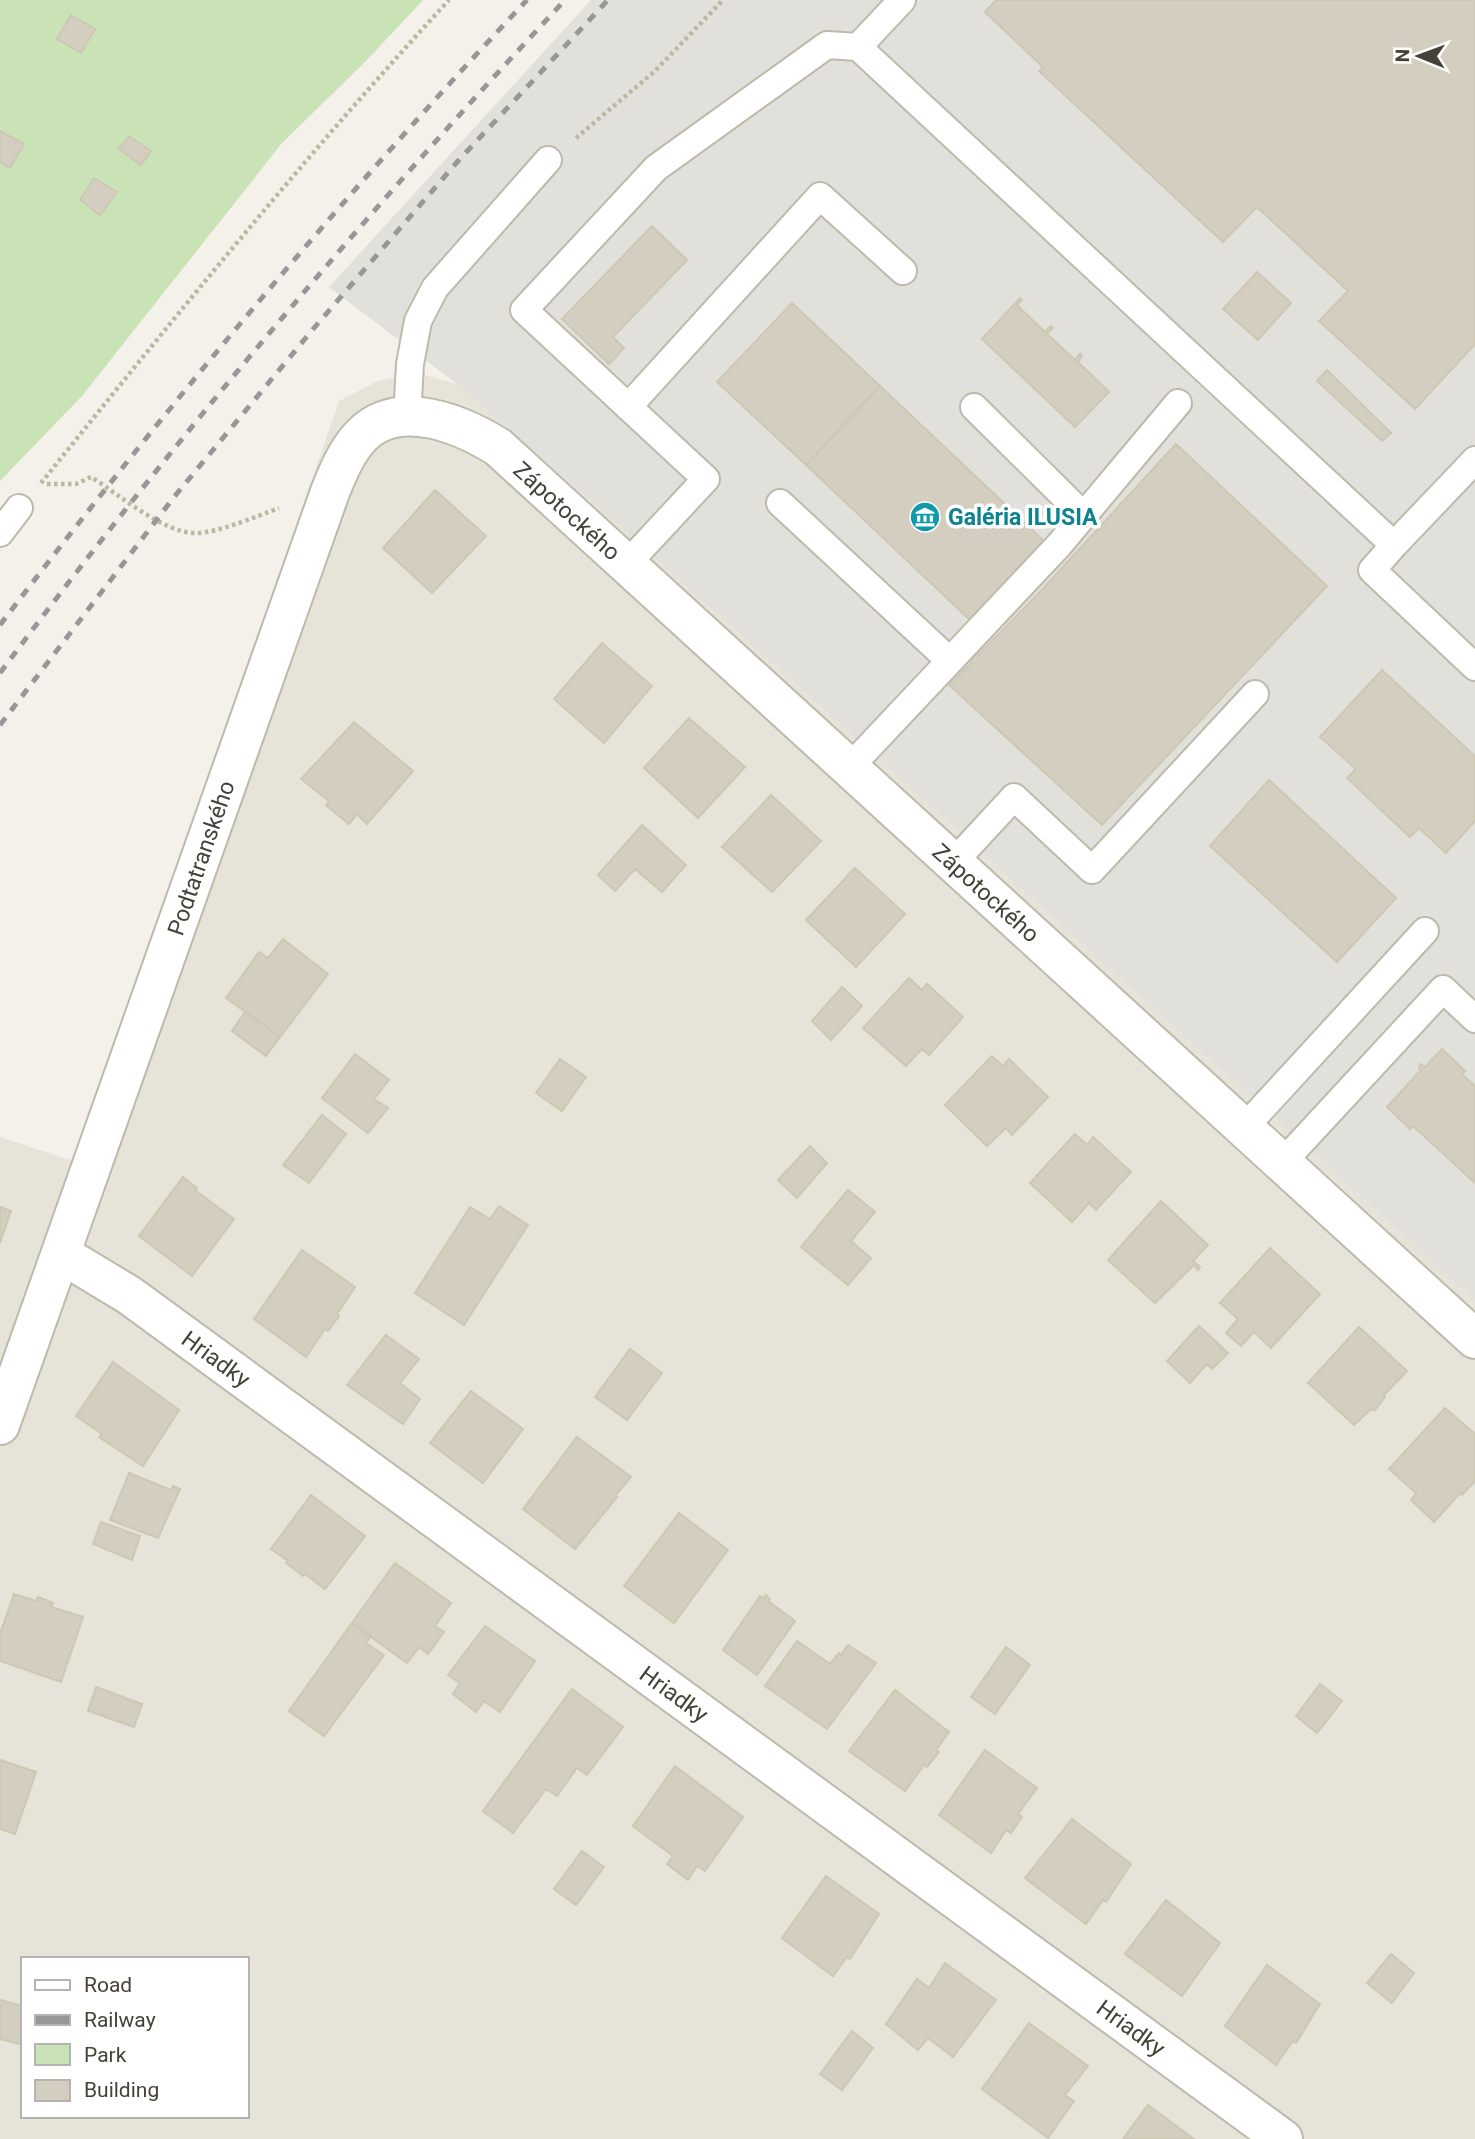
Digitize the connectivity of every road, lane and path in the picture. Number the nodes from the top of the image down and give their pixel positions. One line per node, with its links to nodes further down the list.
1 (449, 0): 13 (path)
2 (723, 0): 5 (path)
3 (902, 0): 4 (lane)
4 (858, 47): 8 (lane); 18 (lane)
5 (548, 160): 10 (lane)
6 (903, 271): 8 (lane)
7 (1178, 403): 16 (lane)
8 (628, 407): 19 (lane)
9 (974, 407): 16 (lane)
10 (407, 418): 11 (street, Podtatranského); 13 (street, Podtatranského)
11 (498, 447): 19 (street, Zápotockého)
12 (1475, 460): 18 (lane)
13 (327, 501): 29 (street, Podtatranského)
14 (780, 503): 20 (lane)
15 (19, 508): 17 (lane)
16 (1084, 516): 20 (lane)
17 (0, 533)
18 (1394, 545): 21 (lane)
19 (626, 565): 23 (street, Zápotockého)
20 (950, 661): 23 (lane)
21 (1475, 667)
22 (1255, 694): 24 (lane)
23 (849, 768): 24 (street, Zápotockého)
24 (953, 863): 27 (street, Zápotockého)
25 (1425, 931): 27 (lane)
26 (1475, 1019): 28 (lane)
27 (1244, 1128): 28 (street, Zápotockého)
28 (1282, 1163): 30 (street, Zápotockého)
29 (61, 1254): 31 (street, Podtatranského); 32 (street, Hriadky)
30 (1475, 1339)
31 (0, 1425)
32 (1283, 2139)

